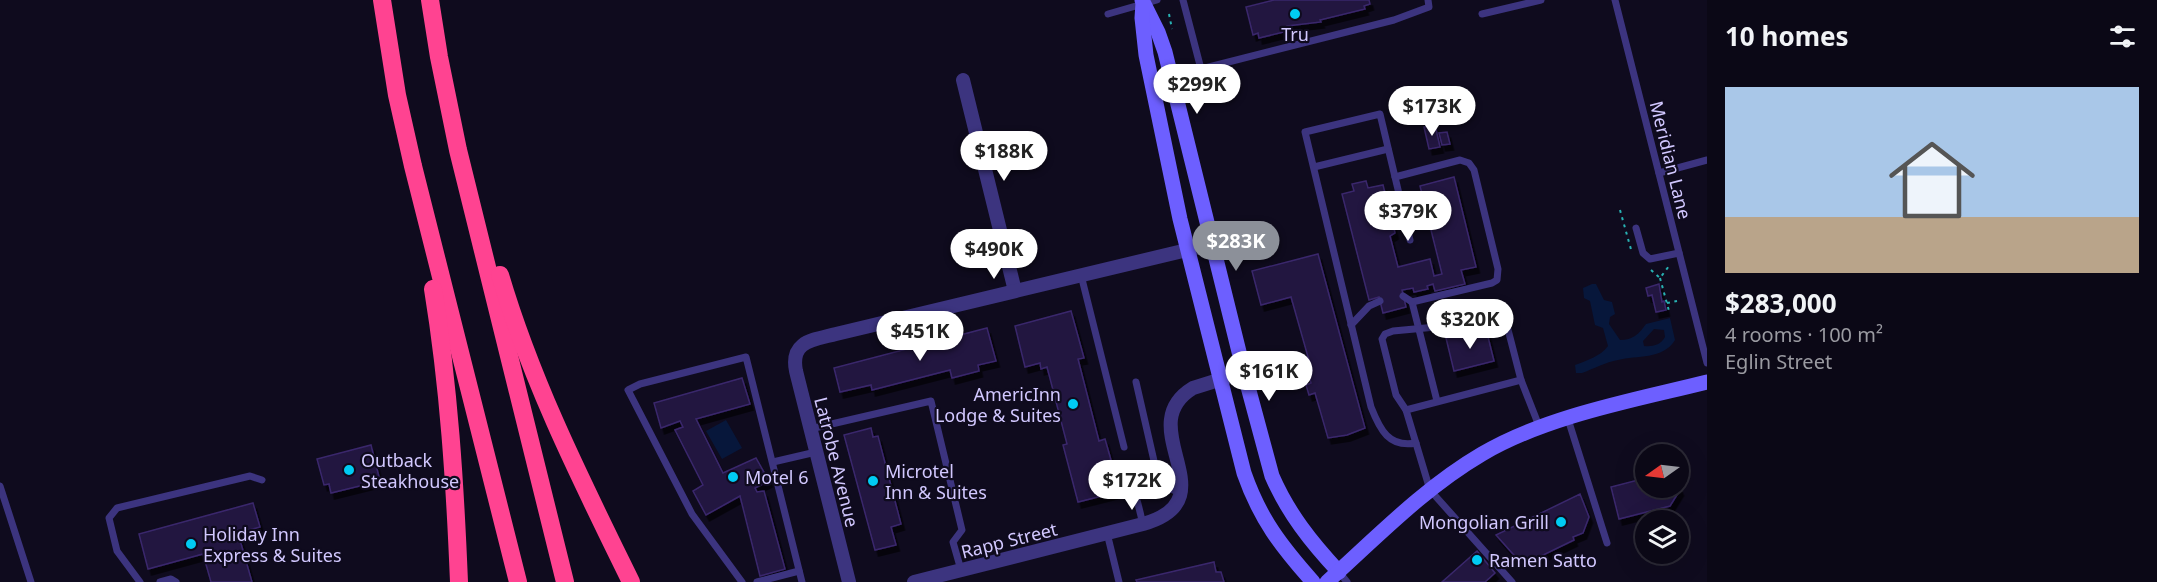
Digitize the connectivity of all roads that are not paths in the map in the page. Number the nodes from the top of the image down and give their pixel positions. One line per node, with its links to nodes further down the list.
1 (382, 0): 14 (highway)
2 (430, 0): 11 (highway)
3 (1182, 0): 4 (lane)
4 (1428, 0)
5 (1541, 0): 8 (lane)
6 (1615, 0): 16 (lane, Meridian Lane)
7 (1147, 1): 9 (lane); 20 (street); 21 (street)
8 (1482, 14)
9 (1108, 15)
10 (963, 80): 24 (street)
11 (447, 99): 62 (highway); 63 (highway)
12 (1388, 149): 15 (lane); 15 (lane); 17 (lane)
13 (1707, 160): 16 (lane)
14 (413, 166): 60 (highway); 61 (highway)
15 (1314, 167): 28 (lane)
16 (1659, 173): 22 (lane, Meridian Lane)
17 (1395, 177): 19 (lane); 27 (lane)
18 (1635, 228): 22 (lane)
19 (1410, 240)
20 (1212, 244): 21 (street); 31 (street)
21 (1187, 249): 23 (street); 32 (street)
22 (1679, 253): 30 (lane, Meridian Lane)
23 (1081, 275): 24 (street); 42 (lane)
24 (1015, 291): 40 (street, Latrobe Avenue)
25 (1403, 296): 27 (lane)
26 (1380, 301): 28 (lane)
27 (1412, 302): 29 (lane)
28 (1351, 325): 41 (lane)
29 (1418, 327): 33 (lane); 36 (lane); 37 (lane)
30 (1707, 363)
31 (1244, 372): 32 (street); 55 (street)
32 (1220, 378): 49 (street); 70 (street)
33 (1521, 380): 36 (lane); 39 (lane)
34 (1136, 382): 49 (lane)
35 (1707, 382): 38 (street)
36 (1437, 401): 37 (lane)
37 (1406, 410): 41 (lane)
38 (1568, 419): 39 (street); 52 (lane)
39 (1540, 428): 48 (street)
40 (810, 429): 43 (street, Latrobe Avenue); 53 (lane)
41 (1416, 443): 48 (lane)
42 (1124, 447)
43 (816, 452): 44 (lane); 67 (street, Latrobe Avenue)
44 (773, 462): 54 (lane); 64 (lane)
45 (1129, 468): 50 (lane)
46 (262, 480): 57 (lane)
47 (0, 486): 56 (lane)
48 (1430, 490): 55 (street); 71 (lane)
49 (1181, 493): 50 (street, Rapp Street)
50 (1143, 524): 51 (street, Rapp Street)
51 (1107, 533): 53 (street, Rapp Street); 69 (lane)
52 (1607, 543)
53 (961, 570): 68 (street, Rapp Street)
54 (799, 571): 65 (lane); 66 (lane)
55 (1338, 578)
56 (31, 582)
57 (140, 582)
58 (160, 582): 59 (lane)
59 (176, 582)
60 (459, 582)
61 (518, 582)
62 (565, 582)
63 (631, 582)
64 (742, 582)
65 (757, 582)
66 (802, 582)
67 (849, 582)
68 (914, 582)
69 (1119, 582)
70 (1313, 582)
71 (1512, 582)

